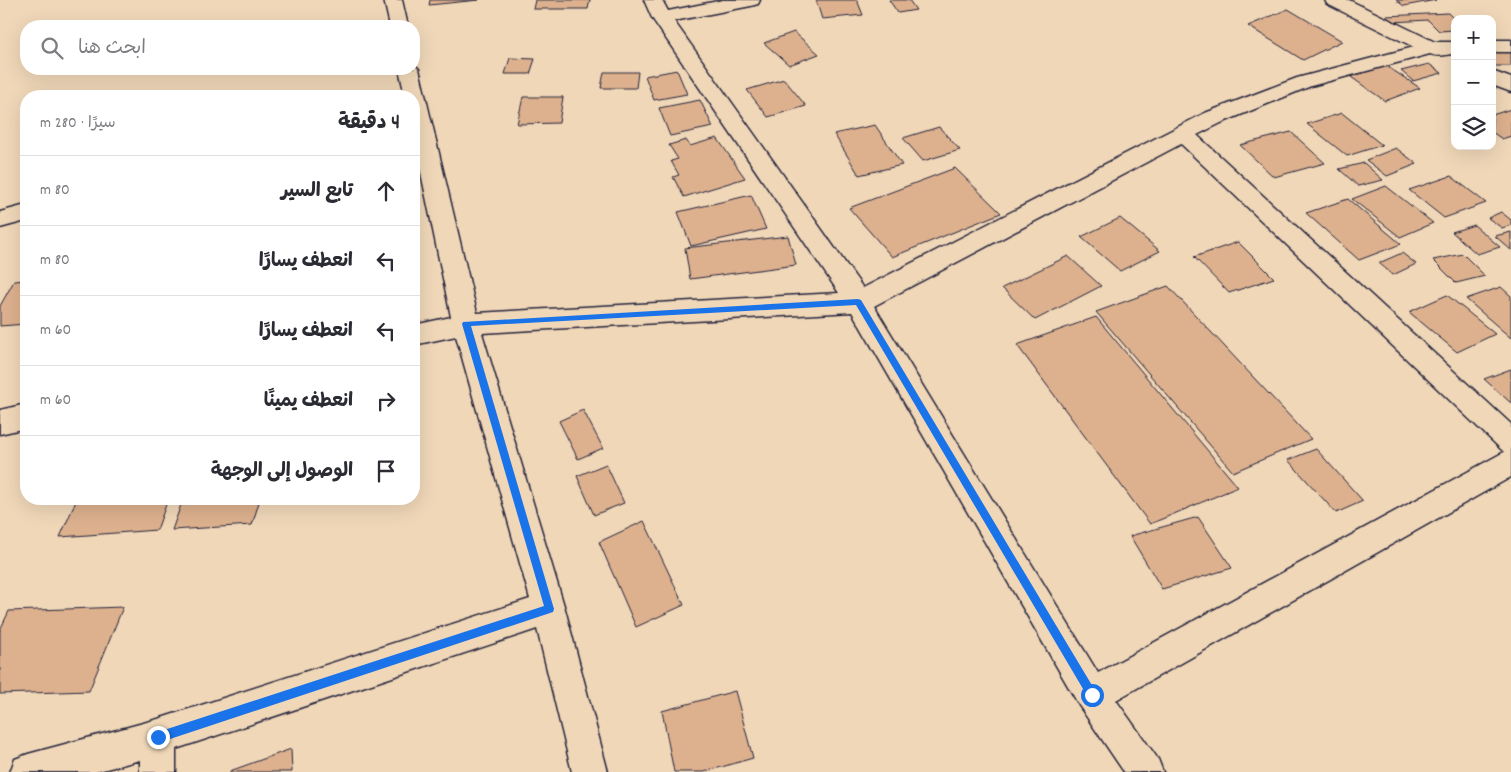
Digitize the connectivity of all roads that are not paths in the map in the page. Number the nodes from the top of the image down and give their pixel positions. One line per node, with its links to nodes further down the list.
1 (394, 0): 5 (street)
2 (751, 0): 4 (street)
3 (1334, 0): 8 (street)
4 (657, 9): 19 (street)
5 (398, 20)
6 (1496, 46): 7 (street)
7 (1511, 46)
8 (1431, 48): 9 (street); 10 (street); 16 (street)
9 (1451, 48)
10 (1451, 58)
11 (410, 75): 14 (street)
12 (1496, 79): 13 (street)
13 (1511, 86)
14 (414, 90)
15 (420, 118): 20 (street)
16 (1182, 133): 19 (street); 24 (street)
17 (20, 215): 18 (street)
18 (0, 220)
19 (858, 302): 20 (street); 27 (street)
20 (466, 324): 21 (street); 26 (street)
21 (420, 334)
22 (20, 417): 23 (street)
23 (0, 422)
24 (1511, 442)
25 (1511, 462): 27 (street)
26 (549, 609): 28 (street); 31 (street)
27 (1092, 695): 32 (street)
28 (158, 737): 29 (street); 30 (street)
29 (28, 772)
30 (158, 772)
31 (590, 772)
32 (1145, 772)

